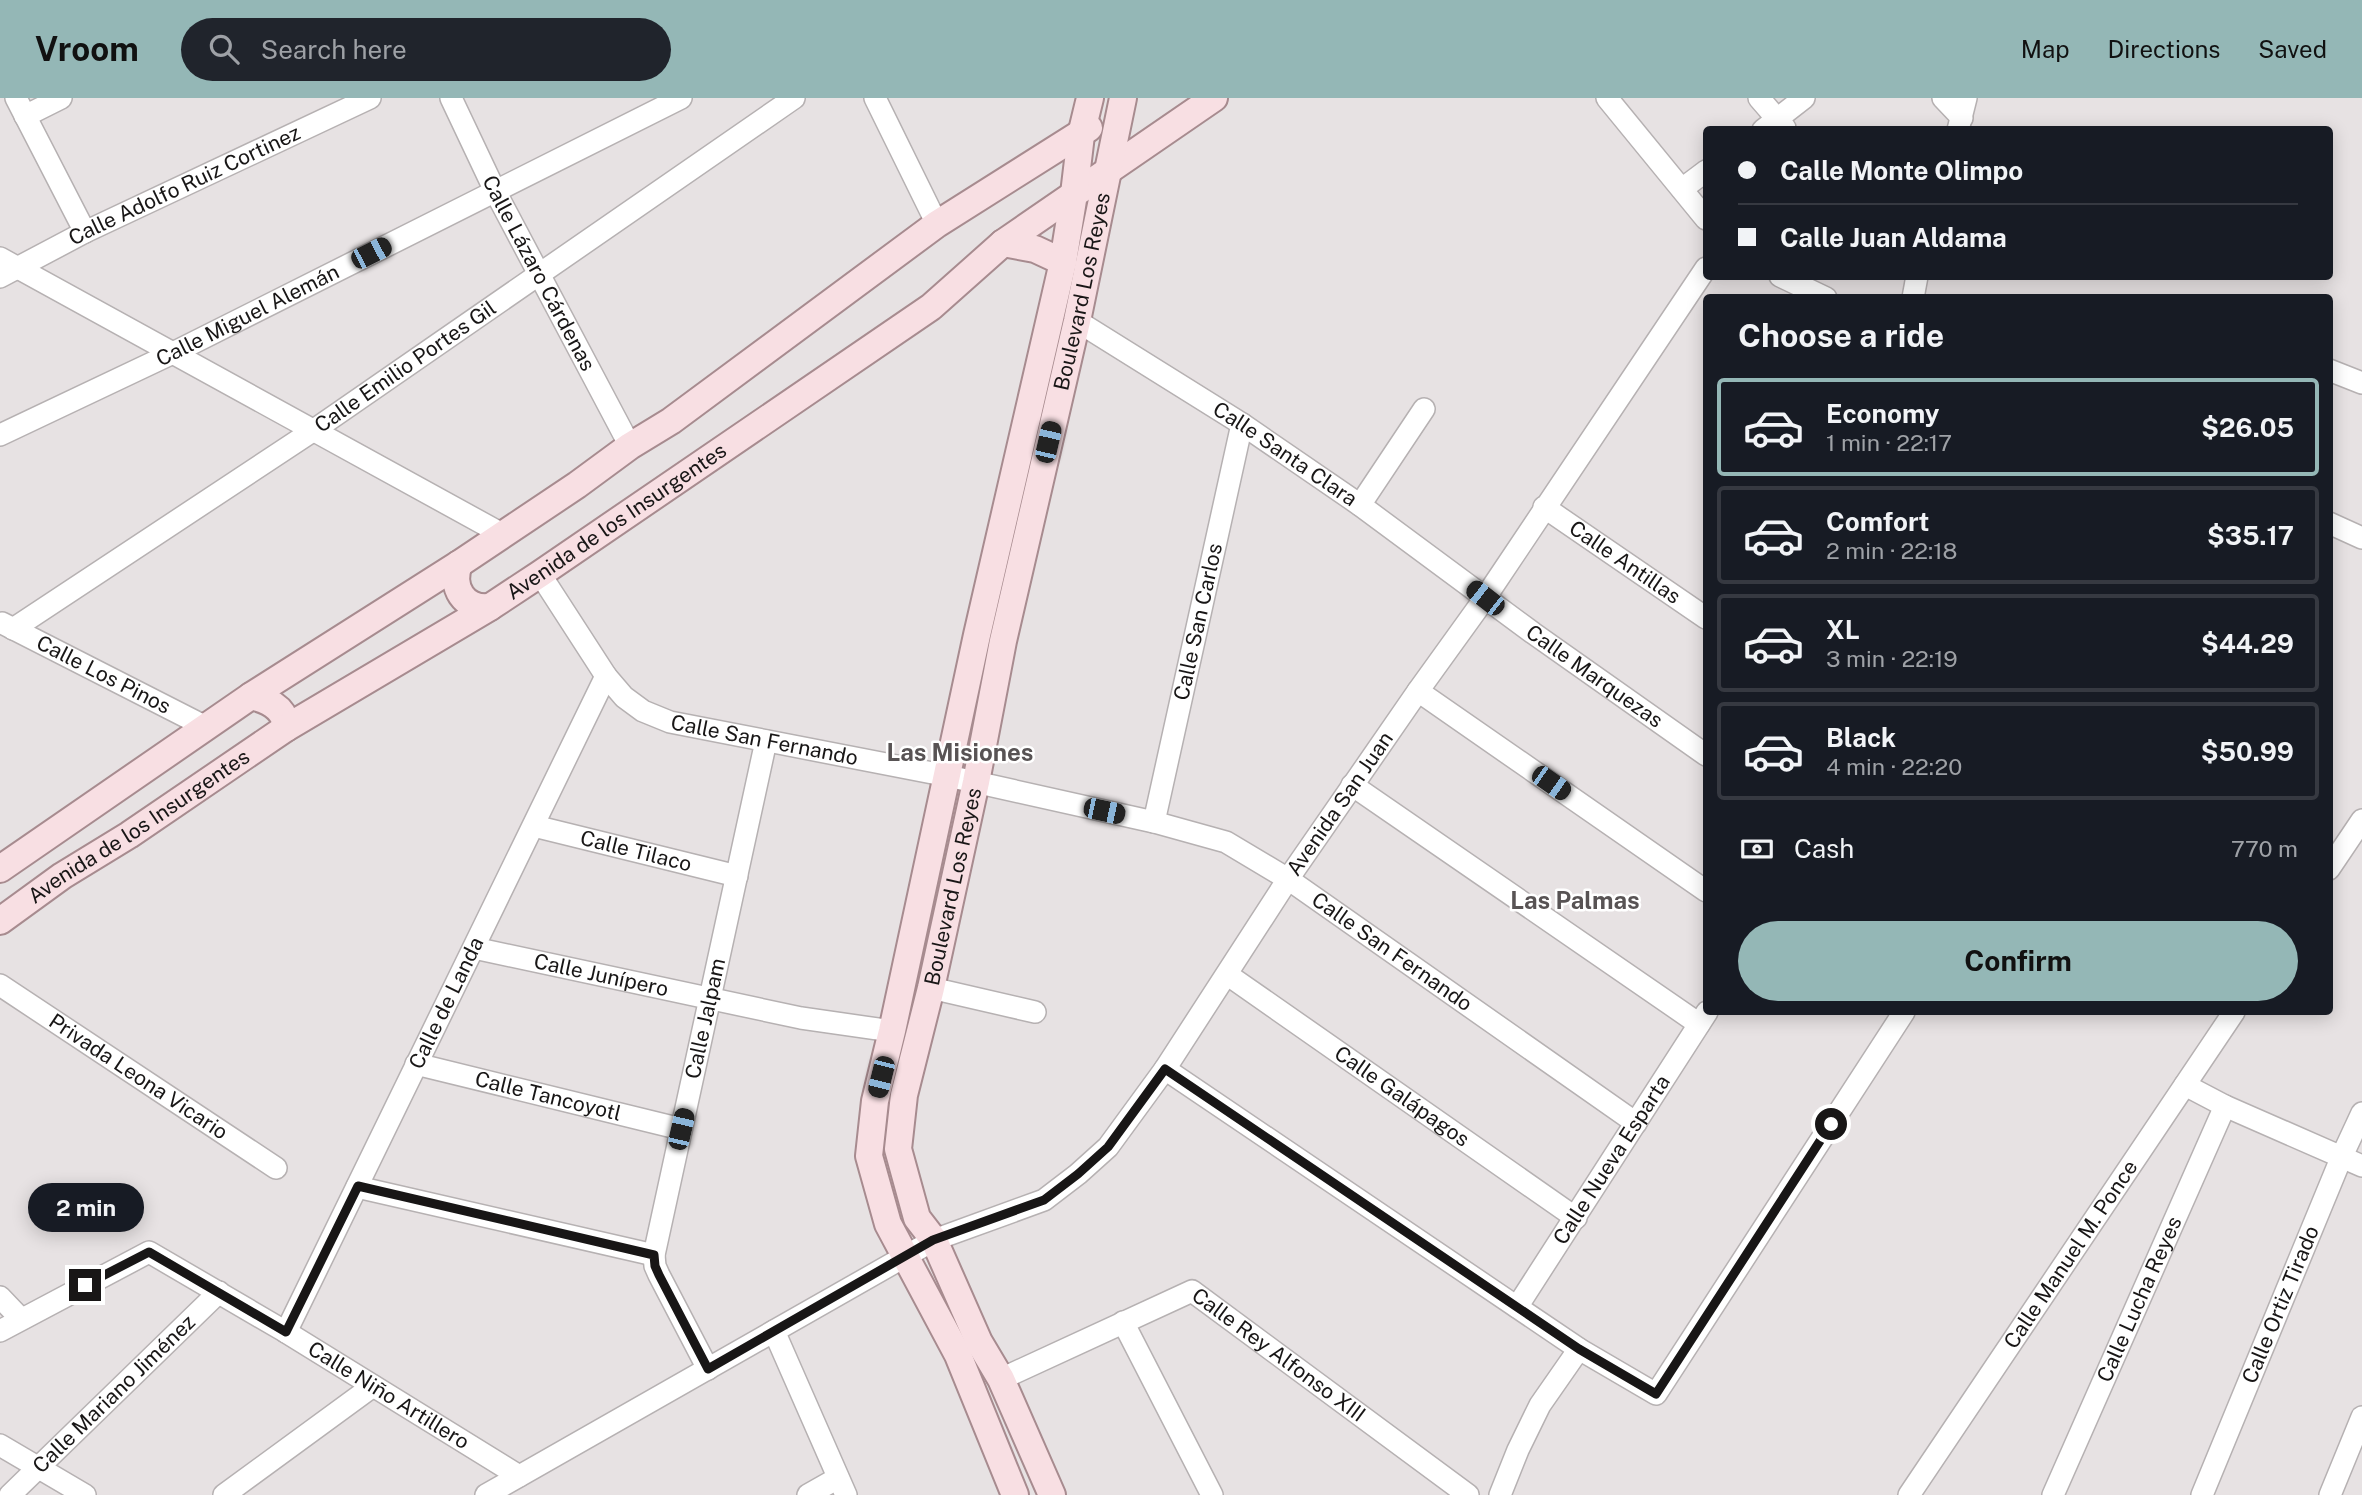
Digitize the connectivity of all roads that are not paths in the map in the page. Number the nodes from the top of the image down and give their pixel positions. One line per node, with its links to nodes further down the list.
1 (61, 98): 14 (street)
2 (370, 98): 25 (street, Calle Adolfo Ruiz Cortinez)
3 (451, 98): 21 (street, Calle Lázaro Cárdenas)
4 (681, 98): 21 (street, Calle Miguel Alemán)
5 (794, 98): 30 (street, Calle Emilio Portes Gil)
6 (874, 98): 24 (street)
7 (1090, 98): 17 (main road, Boulevard Los Reyes)
8 (1214, 98): 18 (main road, Avenida de los Insurgentes)
9 (1607, 98): 20 (street)
10 (1759, 98): 16 (street)
11 (1804, 98): 16 (street)
12 (1943, 98): 15 (street)
13 (1125, 100): 17 (main road, Avenida de los Insurgentes); 18 (main road, Boulevard Los Reyes)
14 (21, 107): 25 (street)
15 (1962, 115)
16 (1775, 126)
17 (1081, 135): 22 (main road, Boulevard Los Reyes); 24 (main road, Avenida de los Insurgentes)
18 (1107, 171): 22 (main road, Avenida de los Insurgentes); 33 (main road, Boulevard Los Reyes)
19 (1703, 173): 20 (street)
20 (1682, 189): 23 (street)
21 (495, 191): 30 (street, Calle Lázaro Cárdenas); 34 (street, Calle Miguel Alemán)
22 (1074, 194): 26 (main road, Avenida de los Insurgentes); 27 (main road, Boulevard Los Reyes)
23 (1703, 215)
24 (937, 224): 41 (main road, Avenida de los Insurgentes)
25 (85, 232): 28 (street, Calle Adolfo Ruiz Cortinez)
26 (1003, 243): 27 (main road); 49 (main road, Avenida de los Insurgentes)
27 (1063, 262): 42 (main road, Boulevard Los Reyes)
28 (6, 268): 34 (street)
29 (1703, 272): 44 (street, Avenida San Juan)
30 (538, 276): 39 (street, Calle Emilio Portes Gil); 41 (street, Calle Lázaro Cárdenas)
31 (1788, 280): 32 (street)
32 (1818, 294)
33 (1077, 321): 38 (street, Calle Santa Clara); 42 (main road, Boulevard Los Reyes)
34 (173, 353): 39 (street); 40 (street, Calle Miguel Alemán)
35 (2333, 372): 36 (street)
36 (2362, 383)
37 (1424, 409): 43 (street)
38 (1242, 424): 43 (street, Calle Santa Clara); 65 (street, Calle San Carlos)
39 (314, 430): 46 (street); 53 (street, Calle Emilio Portes Gil)
40 (0, 435)
41 (630, 446): 46 (main road, Avenida de los Insurgentes)
42 (1030, 463): 61 (main road, Boulevard Los Reyes); 62 (main road, Boulevard Los Reyes)
43 (1360, 505): 50 (street, Calle Santa Clara)
44 (1544, 507): 50 (street, Avenida San Juan); 52 (street, Calle Antillas)
45 (2333, 525): 47 (street)
46 (502, 534): 48 (main road, Avenida de los Insurgentes)
47 (2362, 538)
48 (460, 564): 51 (main road); 56 (main road, Avenida de los Insurgentes)
49 (540, 574): 51 (main road, Avenida de los Insurgentes); 54 (street, Calle San Fernando)
50 (1485, 598): 55 (street, Avenida San Juan); 60 (street, Calle Marquezas)
51 (490, 607): 58 (main road, Avenida de los Insurgentes)
52 (1703, 616)
53 (6, 626): 57 (street, Calle Los Pinos)
54 (606, 676): 59 (street, Calle San Fernando); 66 (street, Calle de Landa)
55 (1418, 691): 63 (street, Avenida San Juan); 71 (street)
56 (251, 696): 57 (main road, Avenida de los Insurgentes); 58 (main road)
57 (206, 727): 68 (main road, Avenida de los Insurgentes)
58 (286, 728): 72 (main road, Avenida de los Insurgentes)
59 (766, 741): 61 (street, Calle San Fernando); 69 (street, Calle Jalpam)
60 (1703, 753)
61 (948, 776): 62 (street, Calle San Fernando); 82 (main road, Boulevard Los Reyes)
62 (976, 782): 65 (street, Calle San Fernando); 76 (main road, Boulevard Los Reyes)
63 (1352, 785): 70 (street, Avenida San Juan); 81 (street)
64 (2362, 820): 67 (street)
65 (1154, 822): 70 (street, Calle San Fernando)
66 (534, 826): 69 (street, Calle Tilaco); 73 (street, Calle de Landa)
67 (2333, 863)
68 (0, 869)
69 (737, 876): 77 (street, Calle Jalpam)
70 (1289, 879): 74 (street, Avenida San Juan); 88 (street, Calle San Fernando)
71 (1703, 889)
72 (0, 920)
73 (474, 948): 77 (street, Calle Junípero); 83 (street, Calle de Landa)
74 (1227, 975): 84 (street, Avenida San Juan); 94 (street, Calle Galápagos)
75 (0, 985): 92 (street, Privada Leona Vicario)
76 (931, 988): 78 (street); 95 (main road, Boulevard Los Reyes)
77 (710, 999): 82 (street, Calle Junípero); 89 (street, Calle Jalpam)
78 (1035, 1012)
79 (1902, 1015): 106 (street)
80 (2232, 1015): 85 (street, Calle Manuel M. Ponce)
81 (1703, 1018): 88 (street, Calle Nueva Esparta)
82 (892, 1031): 97 (main road, Boulevard Los Reyes)
83 (416, 1064): 89 (street, Calle Tancoyotl); 93 (street, Calle de Landa)
84 (1165, 1069): 95 (street, Avenida San Juan); 100 (street)
85 (2185, 1085): 86 (street); 125 (street, Calle Manuel M. Ponce)
86 (2225, 1106): 90 (street); 126 (street, Calle Lucha Reyes)
87 (2362, 1113): 90 (street, Calle Ortiz Tirado)
88 (1636, 1123): 94 (street, Calle Nueva Esparta)
89 (681, 1129): 96 (street, Calle Jalpam)
90 (2342, 1156): 91 (street); 127 (street, Calle Ortiz Tirado)
91 (2362, 1166)
92 (276, 1168)
93 (358, 1186): 96 (street); 105 (street, Calle de Landa)
94 (1576, 1218): 100 (street, Calle Nueva Esparta)
95 (933, 1240): 97 (street, Avenida San Juan); 108 (main road, Boulevard Los Reyes)
96 (654, 1255): 107 (street)
97 (905, 1256): 104 (street, Avenida San Juan); 120 (main road, Boulevard Los Reyes)
98 (219, 1292): 101 (street, Calle Niño Artillero); 105 (street, Calle Niño Artillero); 112 (street, Calle Mariano Jiménez)
99 (0, 1297): 101 (street)
100 (1517, 1307): 106 (street)
101 (21, 1319): 103 (street)
102 (1123, 1322): 108 (street, Calle Rey Alfonso XIII); 122 (street); 123 (street, Calle Rey Alfonso XIII)
103 (0, 1331)
104 (774, 1331): 107 (street, Avenida San Juan); 114 (street)
105 (286, 1332): 109 (street, Calle Niño Artillero)
106 (1579, 1349): 124 (street)
107 (708, 1369): 113 (street, Avenida San Juan)
108 (1001, 1379): 121 (main road, Boulevard Los Reyes)
109 (373, 1386): 113 (street, Calle Niño Artillero); 117 (street)
110 (2362, 1417): 128 (street)
111 (0, 1445): 112 (street)
112 (39, 1468): 115 (street, Calle Mariano Jiménez); 116 (street)
113 (519, 1476): 118 (street, Avenida San Juan)
114 (842, 1487): 119 (street)
115 (10, 1495)
116 (85, 1495)
117 (223, 1495)
118 (486, 1495)
119 (808, 1495)
120 (1014, 1495)
121 (1052, 1495)
122 (1212, 1495)
123 (1468, 1495)
124 (1500, 1495)
125 (1909, 1495)
126 (2053, 1495)
127 (2202, 1495)
128 (2330, 1495)

